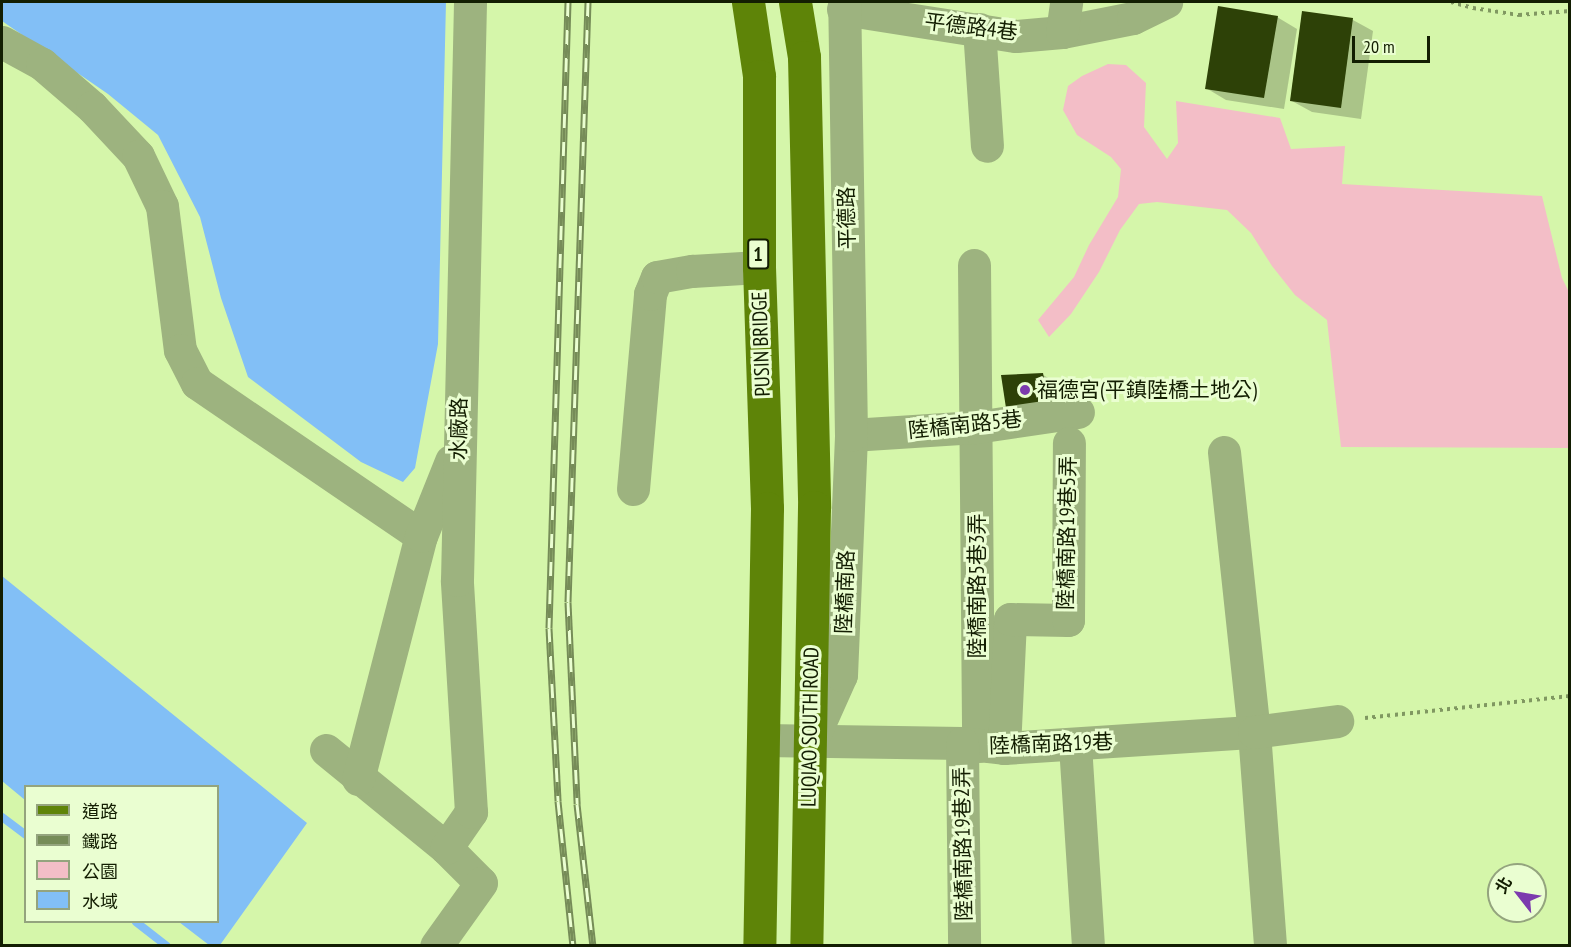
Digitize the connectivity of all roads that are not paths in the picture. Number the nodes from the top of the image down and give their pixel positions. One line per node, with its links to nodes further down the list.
1 (470, 2): 15 (street, 水廠路)
2 (748, 2): 11 (main road, PUSIN BRIDGE / 1)
3 (795, 2): 22 (main road, LUQIAO SOUTH ROAD)
4 (1166, 2): 6 (street, 平德路4巷)
5 (843, 4): 7 (street, 平德路4巷); 14 (street, 平德路)
6 (1064, 17): 7 (street, 平德路4巷)
7 (963, 19): 9 (street)
8 (2, 42): 18 (street)
9 (987, 146)
10 (974, 265): 12 (street, 陸橋南路5巷3弄)
11 (759, 267): 17 (street); 21 (main road, PUSIN BRIDGE / 1)
12 (976, 427): 13 (street, 陸橋南路5巷); 14 (street, 陸橋南路5巷); 24 (street, 陸橋南路5巷3弄)
13 (1073, 427): 24 (street, 陸橋南路19巷5弄)
14 (851, 435): 22 (street, 陸橋南路)
15 (458, 442): 18 (street); 27 (street, 水廠路)
16 (1224, 452): 20 (street)
17 (633, 489)
18 (421, 536): 26 (street)
19 (1337, 721): 20 (street, 陸橋南路19巷)
20 (1254, 732): 23 (street, 陸橋南路19巷); 33 (street)
21 (764, 740): 22 (street, 陸橋南路19巷); 29 (main road, 1)
22 (810, 742): 24 (street, 陸橋南路19巷); 30 (main road, LUQIAO SOUTH ROAD)
23 (1075, 745): 24 (street, 陸橋南路19巷); 32 (street)
24 (981, 746): 31 (street, 陸橋南路19巷2弄)
25 (326, 750): 26 (street)
26 (358, 779): 27 (street)
27 (446, 848): 28 (street)
28 (436, 945)
29 (759, 945)
30 (806, 945)
31 (964, 945)
32 (1088, 945)
33 (1270, 945)

